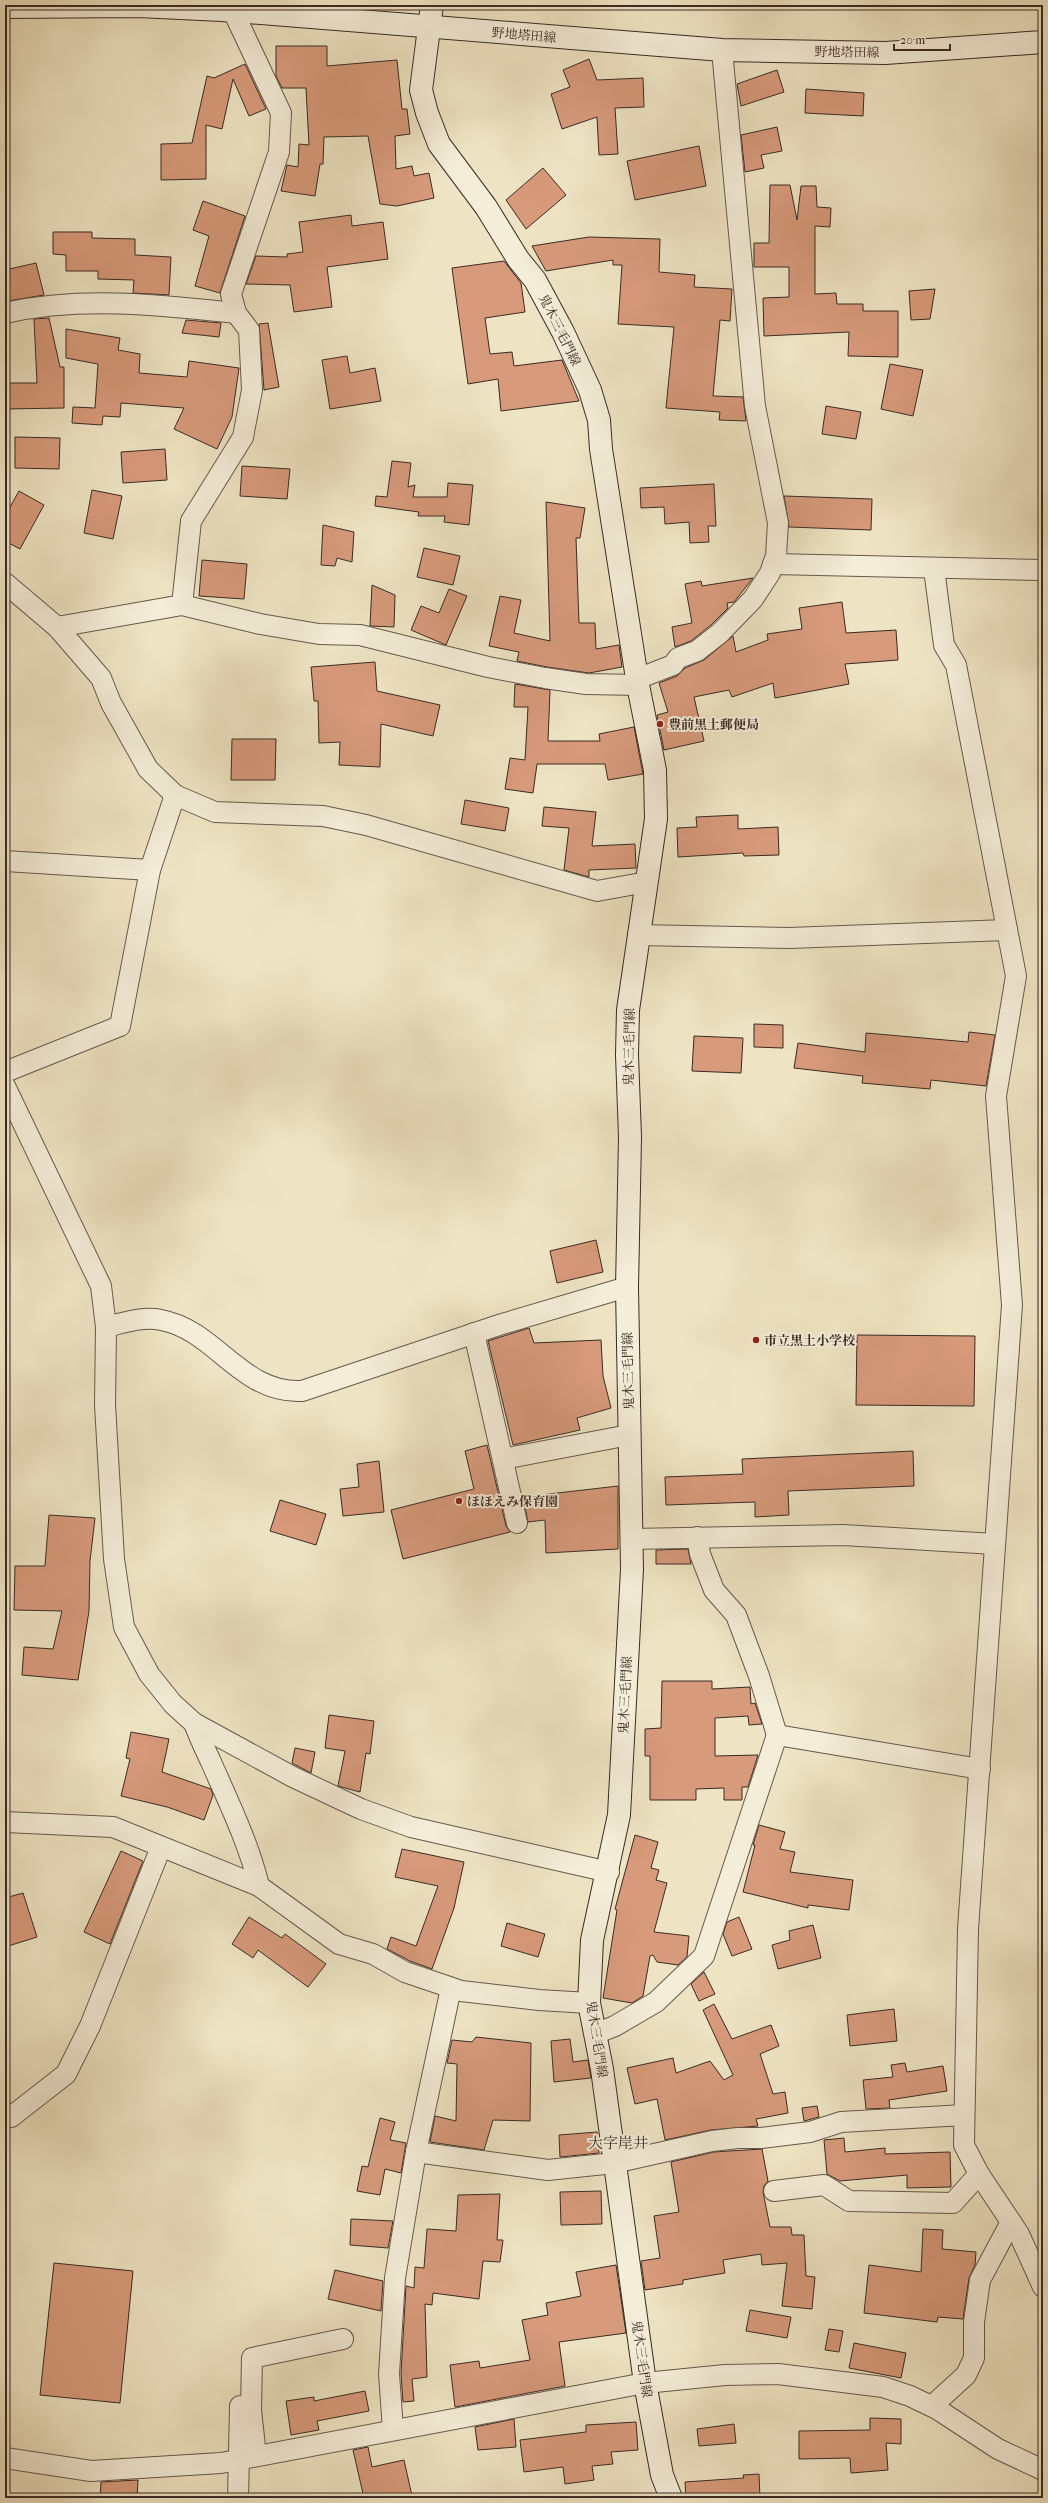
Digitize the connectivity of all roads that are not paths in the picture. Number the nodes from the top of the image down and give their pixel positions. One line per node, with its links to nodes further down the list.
1 (5, 7): 2 (main road, 野地塔田線)
2 (225, 9): 3 (main road, 野地塔田線); 7 (street)
3 (430, 15): 5 (main road, 野地塔田線); 14 (main road, 鬼木三毛門線)
4 (1043, 42): 5 (main road, 野地塔田線)
5 (722, 50): 8 (street)
6 (5, 313): 7 (street)
7 (236, 313): 12 (street)
8 (773, 564): 9 (street); 14 (street)
9 (934, 569): 10 (street); 19 (street)
10 (1043, 570)
11 (5, 583): 13 (street)
12 (182, 605): 13 (street); 14 (street)
13 (57, 627): 15 (street)
14 (637, 682): 18 (main road, 鬼木三毛門線)
15 (175, 795): 17 (street); 18 (street)
16 (5, 861): 17 (street)
17 (150, 870): 21 (street)
18 (647, 882): 20 (main road, 鬼木三毛門線)
19 (1007, 930): 20 (street); 32 (street)
20 (638, 934): 24 (main road, 鬼木三毛門線)
21 (5, 1072)
22 (5, 1086): 23 (street)
23 (10, 1109): 25 (street)
24 (627, 1287): 26 (street); 27 (main road, 鬼木三毛門線)
25 (106, 1327): 26 (street); 33 (street)
26 (474, 1333): 28 (street)
27 (629, 1435): 28 (street); 31 (main road, 鬼木三毛門線)
28 (503, 1459): 29 (street)
29 (517, 1523)
30 (697, 1537): 31 (street); 32 (street); 34 (street)
31 (631, 1539): 38 (main road, 鬼木三毛門線)
32 (995, 1544): 35 (street)
33 (194, 1723): 38 (street); 39 (street)
34 (777, 1735): 35 (street); 42 (street)
35 (980, 1769): 43 (street)
36 (5, 1822): 37 (street)
37 (162, 1847): 39 (street); 44 (street)
38 (609, 1872): 41 (main road, 鬼木三毛門線)
39 (259, 1886): 40 (street)
40 (451, 1988): 41 (street); 45 (street)
41 (589, 2003): 42 (main road, 鬼木三毛門線)
42 (595, 2034): 46 (main road, 鬼木三毛門線)
43 (964, 2115): 46 (street); 47 (street)
44 (5, 2118)
45 (416, 2152): 46 (street); 55 (street)
46 (614, 2163): 53 (main road, 鬼木三毛門線)
47 (980, 2174): 48 (street); 49 (street)
48 (774, 2191)
49 (1011, 2222): 50 (street); 54 (street)
50 (1043, 2287)
51 (343, 2339): 57 (street)
52 (241, 2354): 57 (street)
53 (644, 2383): 54 (street); 55 (street); 60 (main road, 鬼木三毛門線)
54 (932, 2406): 58 (street)
55 (393, 2430): 57 (street)
56 (5, 2458): 57 (street)
57 (247, 2458): 59 (street)
58 (1043, 2470)
59 (238, 2498)
60 (671, 2498)

